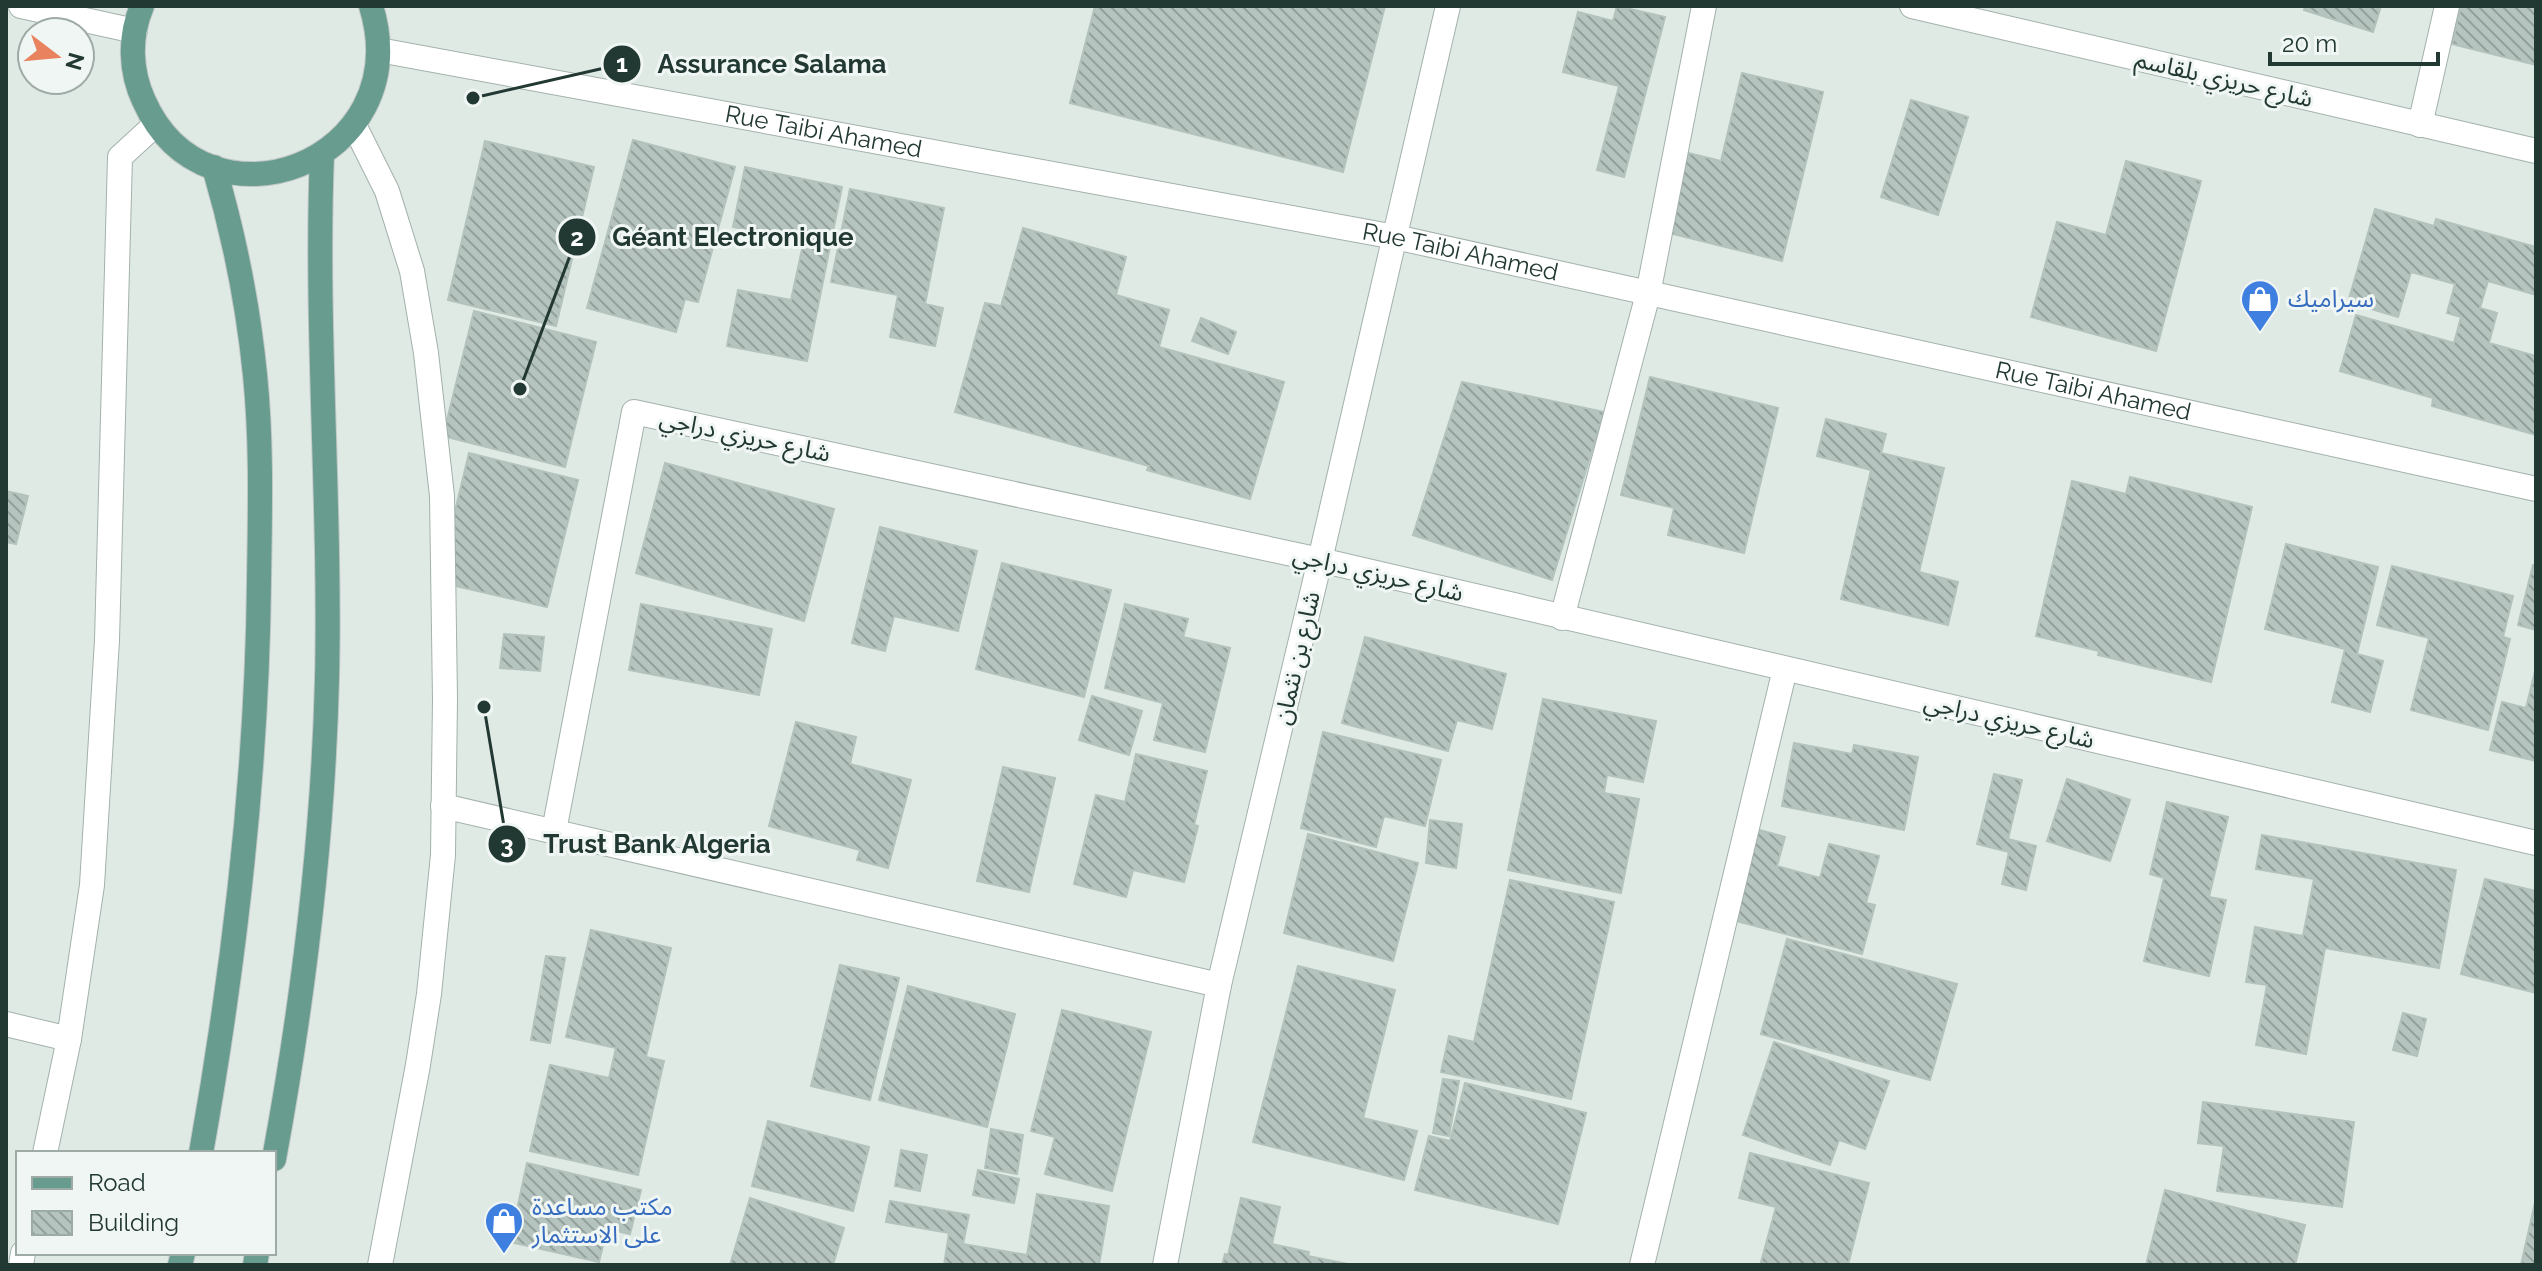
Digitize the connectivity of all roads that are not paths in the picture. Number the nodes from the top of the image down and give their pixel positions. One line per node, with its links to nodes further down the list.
1 (21, 6): 8 (street)
2 (142, 6): 8 (main road)
3 (371, 6): 9 (main road)
4 (1448, 6): 16 (street, شارع بن نثمان)
5 (1704, 6): 17 (street)
6 (1912, 6): 12 (street, شارع حريزي بلقاسم)
7 (2447, 6): 12 (street)
8 (135, 31): 10 (main road)
9 (379, 50): 11 (main road); 16 (street, Rue Taibi Ahamed)
10 (156, 124): 15 (main road); 27 (street)
11 (354, 125): 14 (main road); 22 (street)
12 (2420, 125): 13 (street, شارع حريزي بلقاسم)
13 (2536, 151)
14 (322, 154): 15 (main road); 30 (main road)
15 (214, 167): 29 (main road)
16 (1395, 237): 17 (street, Rue Taibi Ahamed); 19 (street, شارع بن نثمان)
17 (1648, 294): 18 (street, Rue Taibi Ahamed); 20 (street)
18 (2536, 489)
19 (1320, 560): 20 (street, شارع حريزي دراجي); 23 (street, شارع حريزي دراجي); 25 (street, شارع بن نثمان)
20 (1562, 618): 21 (street, شارع حريزي دراجي)
21 (1785, 669): 24 (street, شارع حريزي دراجي); 33 (street)
22 (443, 806): 23 (street); 31 (street)
23 (554, 831): 25 (street)
24 (2536, 843)
25 (1219, 985): 32 (street, شارع بن نثمان)
26 (6, 1024): 27 (street)
27 (69, 1039): 28 (street)
28 (45, 1151)
29 (201, 1151)
30 (275, 1151)
31 (380, 1265)
32 (1165, 1265)
33 (1642, 1265)

